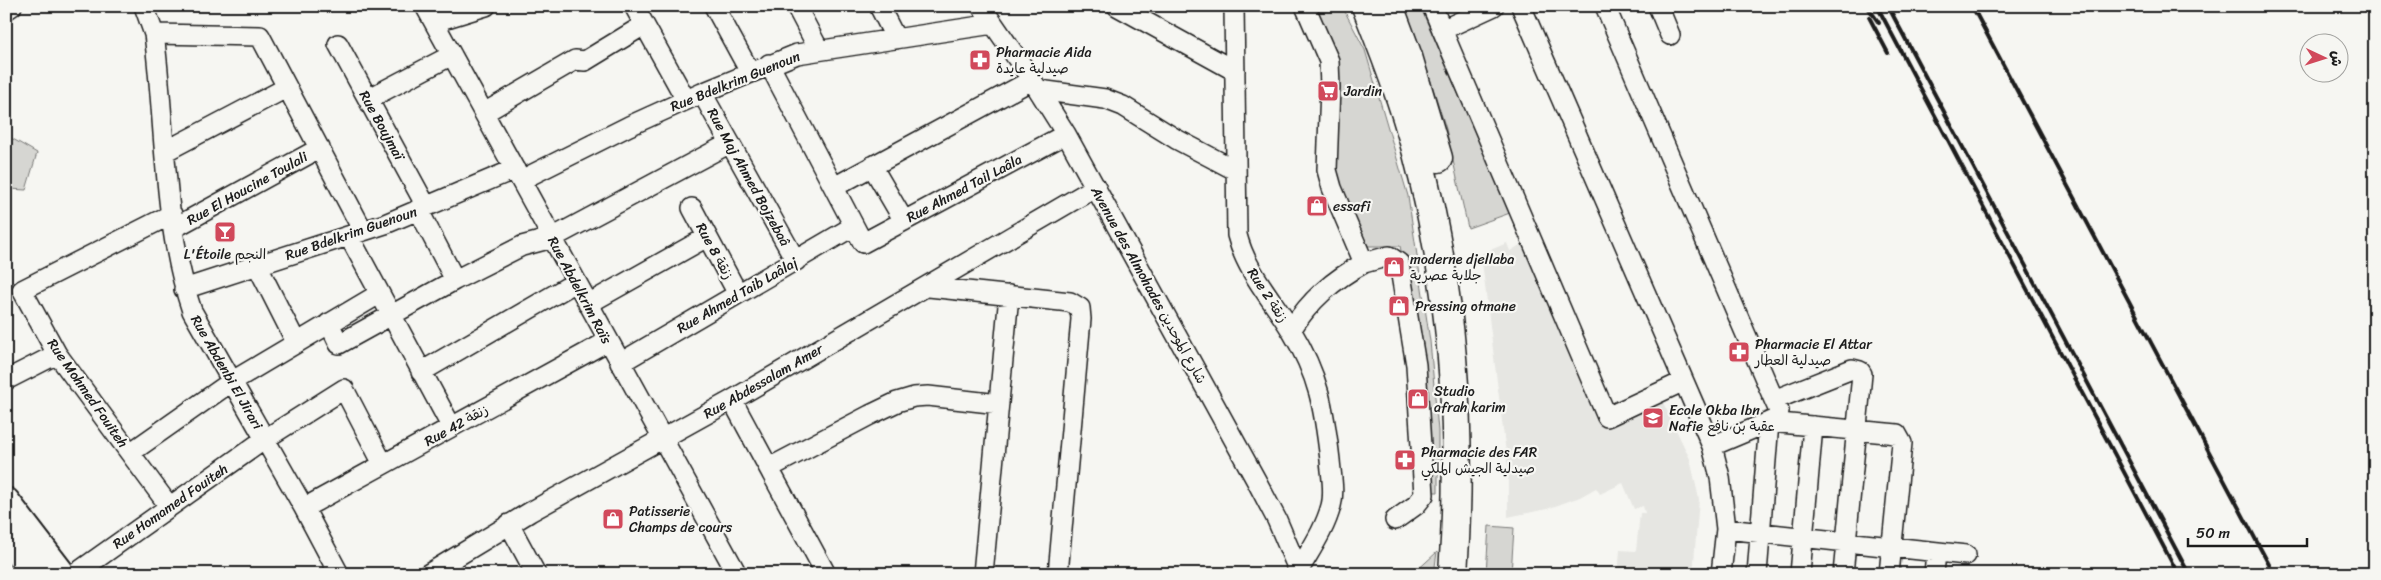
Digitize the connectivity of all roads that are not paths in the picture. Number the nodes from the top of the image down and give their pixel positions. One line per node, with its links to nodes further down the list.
1 (12, 6): 19 (street)
2 (144, 6): 25 (street, Rue Abdenbi El Jirari)
3 (486, 6): 20 (street)
4 (634, 6): 23 (street, Rue Maj Ahmed Bojzebaâ)
5 (714, 6): 33 (street)
6 (796, 6): 29 (street)
7 (879, 6): 27 (street)
8 (981, 6): 22 (street, Avenue des Almohades شارع الموحدين)
9 (1117, 6): 21 (street)
10 (1234, 6): 32 (street, Rue 2 زنقة)
11 (1305, 6): 57 (street)
12 (1366, 6): 113 (main road)
13 (1389, 6): 114 (main road)
14 (1432, 6): 24 (street)
15 (1494, 6): 24 (street)
16 (1521, 6): 77 (street)
17 (1605, 6): 80 (street)
18 (1658, 6): 26 (street)
19 (6, 10)
20 (429, 14): 30 (street, Rue Abdelkrim Raïs)
21 (1143, 14): 32 (street)
22 (993, 24): 27 (street, Rue Bdelkrim Guenoun); 34 (street, Avenue des Almohades شارع الموحدين)
23 (644, 25): 36 (street, Rue Maj Ahmed Bojzebaâ); 38 (street)
24 (1442, 30): 77 (street)
25 (154, 34): 35 (street, Rue El Houcine Toulali); 42 (street, Rue Abdenbi El Jirari)
26 (1670, 35)
27 (896, 39): 29 (street, Rue Bdelkrim Guenoun)
28 (338, 44): 37 (street, Rue Boujmaï)
29 (819, 50): 31 (street, Rue Bdelkrim Guenoun)
30 (452, 55): 37 (street); 38 (street, Rue Abdelkrim Raïs)
31 (769, 64): 33 (street, Rue Bdelkrim Guenoun); 46 (street)
32 (1235, 71): 44 (street, Rue 2 زنقة)
33 (750, 72): 36 (street, Rue Bdelkrim Guenoun)
34 (1035, 85): 39 (street, Avenue des Almohades شارع الموحدين); 43 (street); 44 (street)
35 (286, 88): 41 (street, Rue El Houcine Toulali); 42 (street)
36 (694, 96): 40 (street, Rue Maj Ahmed Bojzebaâ); 45 (street, Rue Bdelkrim Guenoun)
37 (368, 99): 48 (street, Rue Boujmaï)
38 (484, 113): 45 (street, Rue Abdelkrim Raïs)
39 (1066, 134): 47 (street, Avenue des Almohades شارع الموحدين); 51 (street, Rue Ahmed Tail Laâla)
40 (730, 143): 55 (street); 56 (street, Rue Maj Ahmed Bojzebaâ)
41 (320, 148): 50 (street, Rue El Houcine Toulali); 53 (street, Rue El Houcine Toulali)
42 (166, 151): 50 (street, Rue Abdenbi El Jirari)
43 (872, 166): 46 (street); 51 (street)
44 (1235, 170): 69 (street, Rue 2 زنقة)
45 (518, 175): 48 (street, Rue Bdelkrim Guenoun); 55 (street, Rue Abdelkrim Raïs)
46 (834, 187): 52 (street)
47 (1096, 187): 61 (street, Rue Abdessalam Amer); 103 (street, Avenue des Almohades شارع الموحدين)
48 (422, 208): 53 (street, Rue Bdelkrim Guenoun); 59 (street, Rue Boujmaï)
49 (692, 208): 54 (street, Rue 8 زنقة)
50 (173, 221): 62 (street, Rue Abdenbi El Jirari); 72 (street, Rue Mohmed Fouiteh)
51 (904, 221): 52 (street, Rue Ahmed Tail Laâla)
52 (854, 226): 56 (street, Rue Ahmed Taib Laâlaj)
53 (356, 233): 58 (street, Rue Bdelkrim Guenoun); 63 (street, Rue El Houcine Toulali)
54 (707, 237): 64 (street, Rue 8 زنقة); 66 (street)
55 (552, 238): 59 (street); 60 (street, Rue Abdelkrim Raïs)
56 (796, 261): 64 (street, Rue Ahmed Taib Laâlaj)
57 (1364, 263): 69 (street); 93 (street)
58 (257, 265): 62 (street, Rue Bdelkrim Guenoun); 71 (street)
59 (456, 280): 67 (street)
60 (576, 282): 66 (street, Rue Abdelkrim Raïs); 74 (street)
61 (928, 287): 65 (street); 78 (street, Rue Abdessalam Amer)
62 (184, 289): 76 (street, Rue Abdenbi El Jirari)
63 (379, 294): 67 (street, Rue El Houcine Toulali); 68 (street)
64 (738, 294): 73 (street, Rue Ahmed Taib Laâlaj)
65 (1009, 295): 79 (street); 112 (street)
66 (588, 304): 70 (street, Rue Abdelkrim Raïs)
67 (390, 315): 68 (street); 74 (street, Rue El Houcine Toulali)
68 (329, 323): 71 (street)
69 (1291, 330): 103 (street, Rue 2 زنقة)
70 (608, 341): 73 (street, Rue Abdelkrim Raïs); 81 (street, Rue 42 زنقة)
71 (296, 342): 76 (street)
72 (57, 354): 75 (street); 87 (street, Rue Mohmed Fouiteh)
73 (620, 363): 84 (street, Rue Abdelkrim Raïs)
74 (421, 372): 81 (street, Rue El Houcine Toulali)
75 (6, 380)
76 (231, 382): 85 (street, Rue Abdenbi El Jirari); 87 (street)
77 (1682, 382): 86 (street)
78 (732, 400): 84 (street, Rue Abdessalam Amer); 89 (street)
79 (999, 404): 89 (street); 111 (street)
80 (1777, 416): 82 (street); 83 (street); 86 (street); 96 (street)
81 (451, 426): 88 (street, Rue 42 زنقة)
82 (1813, 426): 83 (street); 97 (street)
83 (1857, 429): 98 (street); 99 (street)
84 (661, 438): 94 (street, Rue Abdessalam Amer); 109 (street, Rue Abdelkrim Raïs)
85 (265, 439): 88 (street, Rue Homamed Fouiteh); 91 (street, Rue Homamed Fouiteh); 92 (street, Rue Abdenbi El Jirari)
86 (1712, 446): 95 (street)
87 (130, 453): 91 (street, Rue Mohmed Fouiteh)
88 (383, 464): 92 (street, Rue 42 زنقة)
89 (769, 468): 110 (street)
90 (6, 501): 100 (street)
91 (169, 506): 105 (street, Rue Homamed Fouiteh)
92 (304, 508): 106 (street, Rue Abdenbi El Jirari)
93 (1395, 520)
94 (510, 524): 107 (street, Rue Abdessalam Amer); 108 (street)
95 (1726, 528): 96 (street); 115 (street)
96 (1760, 532): 97 (street); 116 (street)
97 (1803, 536): 98 (street); 117 (street)
98 (1846, 541): 99 (street); 118 (street)
99 (1892, 546): 101 (street); 119 (street)
100 (20, 552): 104 (street)
101 (1936, 552): 102 (street); 120 (street)
102 (1966, 554)
103 (1300, 572)
104 (62, 574)
105 (75, 574)
106 (339, 574)
107 (428, 574)
108 (536, 574)
109 (737, 574)
110 (826, 574)
111 (983, 574)
112 (1058, 574)
113 (1453, 574)
114 (1470, 574)
115 (1721, 574)
116 (1756, 574)
117 (1800, 574)
118 (1843, 574)
119 (1889, 574)
120 (1934, 574)

